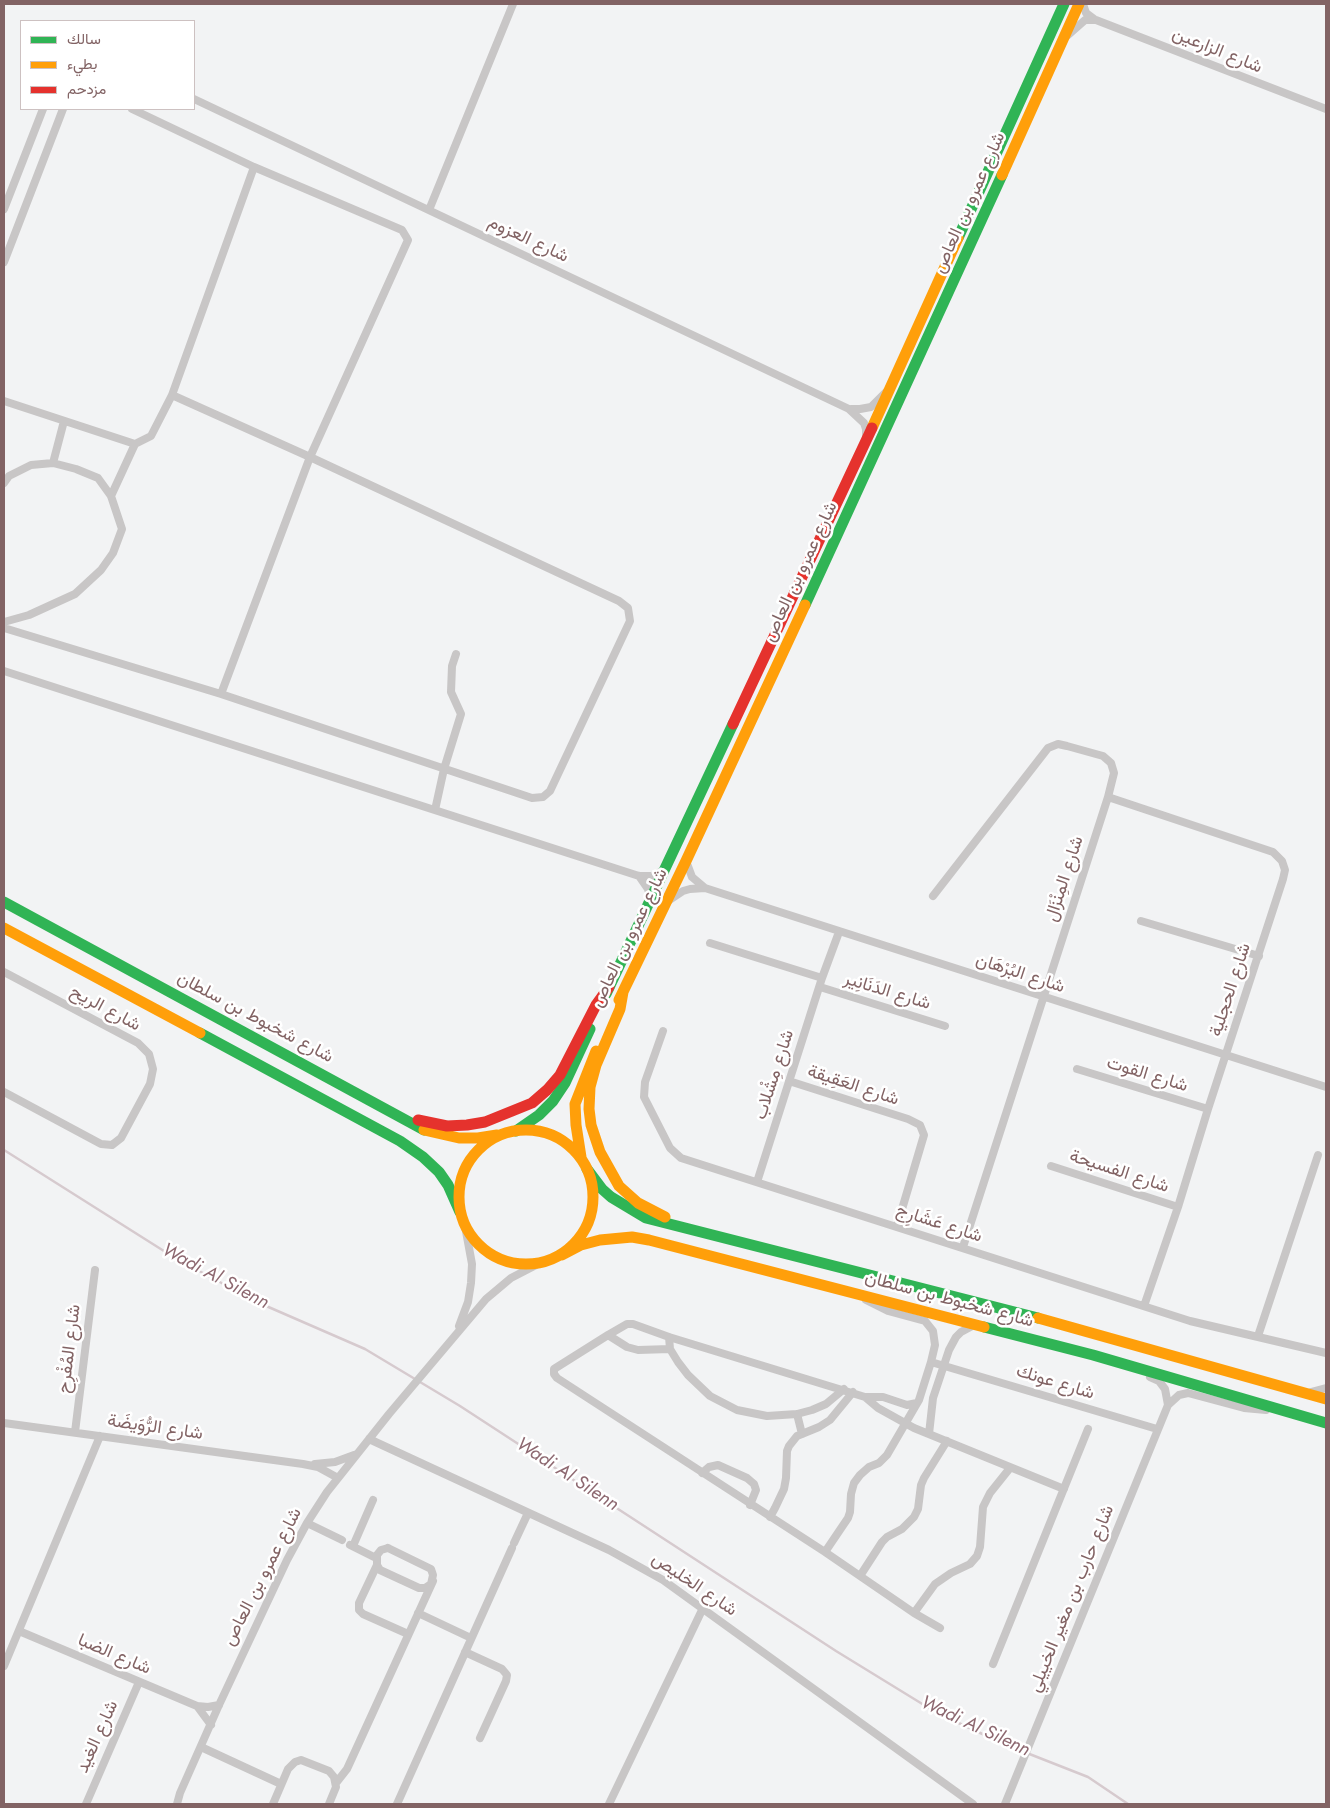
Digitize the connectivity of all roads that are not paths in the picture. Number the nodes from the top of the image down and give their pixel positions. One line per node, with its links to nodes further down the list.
1 (513, 4): 14 (street)
2 (1064, 4): 16 (main road, شارع عمرو بن العاص)
3 (1079, 4): 6 (main road, شارع عمرو بن العاص)
4 (1082, 4): 5 (street, شارع الزارعين)
5 (1096, 20): 6 (street); 8 (street, شارع الزارعين)
6 (1063, 40): 35 (main road, شارع عمرو بن العاص)
7 (195, 99): 14 (street, شارع العزوم)
8 (1326, 109)
9 (43, 110): 13 (street)
10 (63, 110): 15 (street)
11 (134, 110): 12 (street)
12 (254, 167): 17 (street); 23 (street)
13 (4, 209)
14 (429, 210): 19 (street, شارع العزوم)
15 (4, 262)
16 (891, 386): 19 (street); 22 (main road, شارع عمرو بن العاص)
17 (172, 395): 21 (street); 23 (street)
18 (4, 401): 20 (street)
19 (849, 409): 22 (street, شارع العزوم)
20 (64, 421): 21 (street); 24 (street)
21 (135, 444): 26 (street)
22 (861, 453): 36 (main road, شارع عمرو بن العاص)
23 (310, 457): 31 (street); 32 (street)
24 (53, 463): 25 (street); 26 (street)
25 (4, 483)
26 (111, 496): 27 (street)
27 (4, 622)
28 (4, 628): 31 (street)
29 (456, 654): 32 (street)
30 (4, 670): 34 (street)
31 (220, 694): 32 (street)
32 (444, 769): 34 (street)
33 (1108, 797): 39 (street, شارع المِنْزَال); 47 (street, شارع الحجلية); 53 (street, شارع المِنْزَال)
34 (435, 810): 37 (street)
35 (686, 861): 38 (street); 42 (main road, شارع عمرو بن العاص)
36 (665, 870): 37 (street); 40 (main road, شارع عمرو بن العاص)
37 (639, 876): 40 (street)
38 (705, 888): 42 (street, شارع البُرْهَان); 45 (street, شارع البُرْهَان)
39 (933, 896)
40 (651, 900): 50 (main road, شارع عمرو بن العاص)
41 (4, 902): 58 (main road, شارع شخبوط بن سلطان)
42 (665, 903): 52 (main road, شارع عمرو بن العاص)
43 (1141, 921): 47 (street)
44 (4, 928): 71 (main road)
45 (839, 932): 49 (street, شارع مِشْلاب); 53 (street, شارع البُرْهَان)
46 (710, 943): 49 (street)
47 (1259, 956): 56 (street, شارع الحجلية)
48 (4, 972): 61 (street, شارع الريح)
49 (822, 978): 51 (street, شارع مِشْلاب)
50 (609, 987): 58 (main road); 63 (main road, شارع عمرو بن العاص)
51 (820, 987): 54 (street, شارع الدَنَانِير); 59 (street, شارع مِشْلاب)
52 (623, 992): 66 (main road, شارع عمرو بن العاص); 76 (main road)
53 (1043, 997): 56 (street, شارع البُرْهَان); 74 (street, شارع المِنْزَال)
54 (946, 1026)
55 (663, 1031): 69 (street, شارع عَشَارِج)
56 (1226, 1056): 60 (street, شارع البُرْهَان); 62 (street, شارع الحجلية)
57 (1077, 1069): 62 (street, شارع القوت)
58 (323, 1074): 64 (main road, شارع شخبوط بن سلطان)
59 (789, 1081): 69 (street, شارع مِشْلاب); 73 (street, شارع العَقِيقة)
60 (1326, 1087)
61 (4, 1092)
62 (1208, 1109): 70 (street, شارع الحجلية)
63 (516, 1131): 64 (main road); 66 (main road)
64 (497, 1135): 71 (main road)
65 (1318, 1154): 83 (street)
66 (581, 1157): 68 (main road)
67 (1051, 1166): 70 (street, شارع الفسيحة)
68 (587, 1168): 75 (main road); 76 (main road, شارع شخبوط بن سلطان)
69 (757, 1182): 73 (street, شارع عَشَارِج)
70 (1178, 1207): 80 (street, شارع الحجلية)
71 (460, 1212): 72 (main road)
72 (465, 1226): 77 (main road); 85 (street, شارع عمرو بن العاص)
73 (897, 1226): 74 (street, شارع عَشَارِج)
74 (963, 1248): 80 (street, شارع عَشَارِج)
75 (562, 1255): 77 (main road); 79 (main road, شارع شخبوط بن سلطان)
76 (792, 1255): 94 (main road, شارع شخبوط بن سلطان)
77 (540, 1263): 85 (street, شارع عمرو بن العاص)
78 (95, 1270): 107 (street, شارع المُفْرِح)
79 (859, 1294): 81 (main road, شارع شخبوط بن سلطان); 89 (street)
80 (1144, 1306): 83 (street, شارع عَشَارِج)
81 (974, 1325): 88 (main road, شارع شخبوط بن سلطان); 90 (street)
82 (608, 1335): 84 (street); 86 (street); 116 (street)
83 (1258, 1336): 87 (street, شارع عَشَارِج)
84 (669, 1337): 86 (street); 92 (street)
85 (452, 1338): 111 (street, شارع عمرو بن العاص)
86 (670, 1349): 101 (street)
87 (1326, 1353)
88 (1093, 1355): 99 (street); 100 (main road, شارع شخبوط بن سلطان)
89 (932, 1362): 90 (street, شارع عونك); 97 (street)
90 (945, 1366): 98 (street); 106 (street, شارع عونك)
91 (1326, 1388): 94 (street)
92 (844, 1389): 93 (street); 101 (street)
93 (853, 1392): 95 (street); 108 (street)
94 (1308, 1393): 96 (main road, شارع شخبوط بن سلطان)
95 (865, 1397): 97 (street); 104 (street)
96 (1326, 1398)
97 (918, 1401): 98 (street); 104 (street)
98 (932, 1404): 109 (street)
99 (1168, 1405): 100 (street); 106 (street, شارع حارب بن مغير الخييلي)
100 (1280, 1409): 103 (main road, شارع شخبوط بن سلطان)
101 (797, 1414): 108 (street)
102 (4, 1423): 107 (street, شارع الرُّوَيضَة)
103 (1326, 1423)
104 (906, 1424): 109 (street); 125 (street)
105 (1088, 1429): 118 (street)
106 (1157, 1429): 154 (street, شارع حارب بن مغير الخييلي)
107 (75, 1432): 110 (street, شارع الرُّوَيضَة)
108 (802, 1434): 122 (street)
109 (929, 1434): 112 (street)
110 (100, 1436): 114 (street, شارع الرُّوَيضَة); 133 (street)
111 (369, 1439): 113 (street, شارع عمرو بن العاص); 121 (street, شارع الخليص)
112 (947, 1441): 115 (street); 127 (street)
113 (356, 1454): 114 (street, شارع الرُّوَيضَة); 117 (street, شارع عمرو بن العاص)
114 (303, 1464): 117 (street, شارع الرُّوَيضَة)
115 (1010, 1468): 118 (street); 130 (street)
116 (702, 1473): 120 (street); 120 (street)
117 (338, 1478): 123 (street, شارع عمرو بن العاص)
118 (1064, 1489): 137 (street)
119 (372, 1500): 124 (street)
120 (750, 1505): 122 (street)
121 (528, 1514): 129 (street, شارع الخليص); 135 (street)
122 (770, 1517): 125 (street)
123 (307, 1523): 124 (street); 140 (street, شارع عمرو بن العاص)
124 (347, 1543): 126 (street)
125 (825, 1552): 127 (street)
126 (376, 1561): 128 (street); 128 (street); 134 (street)
127 (860, 1576): 130 (street)
128 (433, 1582): 131 (street)
129 (702, 1608): 152 (street); 153 (street, شارع الخليص)
130 (914, 1612): 132 (street)
131 (418, 1614): 134 (street); 135 (street)
132 (940, 1628)
133 (19, 1631): 138 (street); 139 (street, شارع الضبا)
134 (408, 1634): 145 (street)
135 (471, 1638): 136 (street)
136 (465, 1652): 143 (street); 151 (street)
137 (993, 1664)
138 (4, 1666)
139 (139, 1682): 141 (street, شارع الضبا); 147 (street, شارع الغيد)
140 (219, 1705): 141 (street, شارع الضبا); 142 (street, شارع عمرو بن العاص)
141 (197, 1706): 142 (street)
142 (211, 1725): 144 (street, شارع عمرو بن العاص)
143 (480, 1738)
144 (201, 1747): 146 (street); 148 (street, شارع عمرو بن العاص)
145 (336, 1783): 146 (street); 150 (street)
146 (280, 1784): 149 (street)
147 (86, 1804)
148 (177, 1804)
149 (273, 1804)
150 (329, 1804)
151 (397, 1804)
152 (609, 1804)
153 (973, 1804)
154 (1005, 1804)

